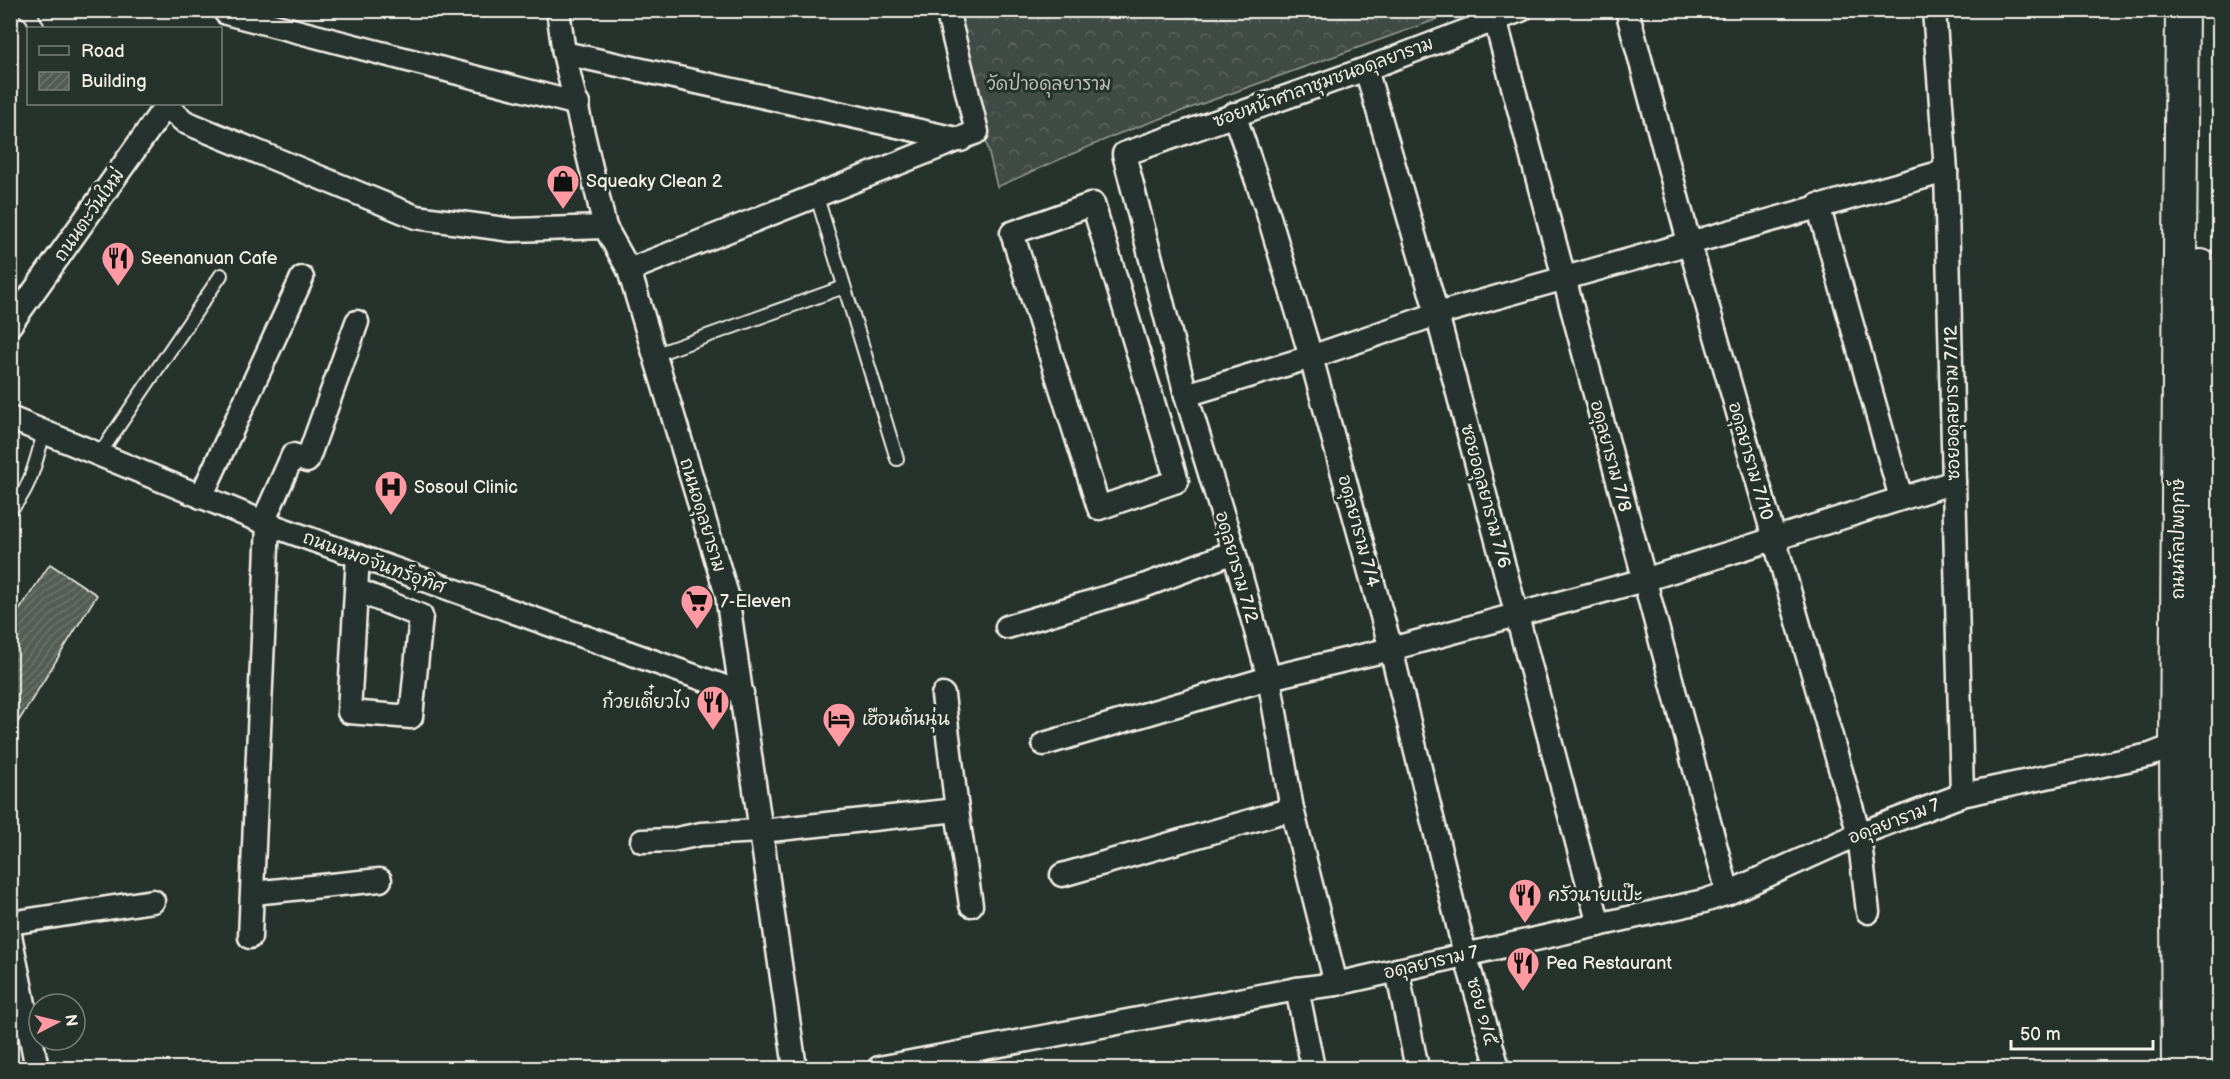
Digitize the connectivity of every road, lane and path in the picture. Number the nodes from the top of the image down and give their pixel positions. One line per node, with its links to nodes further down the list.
1 (23, 10): 11 (lane)
2 (558, 10): 12 (street, ถนนอดุลยาราม)
3 (947, 10): 18 (street)
4 (1521, 10): 10 (street, ซอยหน้าศาลาชุมชนอดุลยาราม)
5 (1627, 10): 24 (street, อดุลยาราม 7/10)
6 (1934, 10): 20 (street, ซอยอดุลยาราม 7/12)
7 (2182, 10): 59 (main road, ถนนกัลปพฤกษ์)
8 (2201, 10): 88 (main road, ถนนกัลปพฤกษ์)
9 (223, 17): 14 (street)
10 (1495, 19): 13 (street, ซอยหน้าศาลาชุมชนอดุลยาราม); 28 (street, อดุลยาราม 7/8)
11 (37, 27)
12 (564, 53): 14 (street, ถนนอดุลยาราม); 18 (street)
13 (1366, 69): 17 (street, ซอยหน้าศาลาชุมชนอดุลยาราม); 30 (street, ซอยอดุลยาราม 7/6)
14 (578, 104): 23 (street, ถนนอดุลยาราม)
15 (163, 105): 32 (street, ถนนตะวันใหม่)
16 (165, 105): 23 (street)
17 (1234, 114): 19 (street, ซอยหน้าศาลาชุมชนอดุลยาราม); 36 (street, อดุลยาราม 7/4)
18 (961, 140): 21 (street)
19 (1124, 154): 33 (street, อดุลยาราม 7/2)
20 (1946, 171): 22 (street); 42 (street, ซอยอดุลยาราม 7/12)
21 (817, 196): 25 (street); 29 (lane)
22 (1818, 205): 24 (street); 44 (street)
23 (605, 227): 25 (street, ถนนอดุลยาราม)
24 (1689, 242): 28 (street); 47 (street, อดุลยาราม 7/10)
25 (629, 270): 35 (street, ถนนอดุลยาราม)
26 (221, 275): 40 (lane)
27 (302, 278): 43 (street)
28 (1564, 278): 30 (street); 50 (street, อดุลยาราม 7/8)
29 (844, 287): 35 (lane); 41 (lane)
30 (1437, 314): 36 (street); 52 (street, ซอยอดุลยาราม 7/6)
31 (357, 322): 46 (street)
32 (10, 325)
33 (1168, 327): 34 (street); 37 (street, อดุลยาราม 7/2)
34 (1133, 337): 34 (street)
35 (654, 355): 56 (street, ถนนอดุลยาราม)
36 (1311, 357): 37 (street); 54 (street, อดุลยาราม 7/4)
37 (1186, 395): 48 (street, อดุลยาราม 7/2)
38 (10, 418): 39 (street, ถนนหมอจันทร์อุทิศ)
39 (44, 433): 40 (street, ถนนหมอจันทร์อุทิศ); 45 (lane)
40 (99, 455): 43 (street, ถนนหมอจันทร์อุทิศ)
41 (897, 459)
42 (1954, 482): 44 (street); 60 (street, ซอยอดุลยาราม 7/12)
43 (201, 497): 46 (street, ถนนหมอจันทร์อุทิศ)
44 (1902, 498): 47 (street)
45 (10, 510)
46 (265, 523): 49 (street, ถนนหมอจันทร์อุทิศ); 69 (street)
47 (1773, 538): 50 (street); 64 (street, อดุลยาราม 7/10)
48 (1234, 552): 53 (street); 55 (street, อดุลยาราม 7/2)
49 (358, 556): 51 (street); 56 (street, ถนนหมอจันทร์อุทิศ)
50 (1644, 580): 52 (street); 68 (street, อดุลยาราม 7/8)
51 (356, 590): 51 (street)
52 (1518, 614): 54 (street); 74 (street, ซอยอดุลยาราม 7/6)
53 (1007, 627)
54 (1391, 649): 55 (street); 77 (street, อดุลยาราม 7/4)
55 (1269, 678): 58 (street); 61 (street, อดุลยาราม 7/2)
56 (742, 693): 63 (street, ถนนอดุลยาราม)
57 (943, 695): 62 (street)
58 (1044, 744)
59 (2176, 745): 60 (street, อดุลยาราม 7); 87 (main road, ถนนกัลปพฤกษ์)
60 (1962, 795): 64 (street, อดุลยาราม 7)
61 (1292, 809): 66 (street); 79 (street, อดุลยาราม 7/2)
62 (957, 810): 63 (street); 71 (street)
63 (761, 831): 65 (street); 82 (street, ถนนอดุลยาราม)
64 (1858, 834): 68 (street, อดุลยาราม 7); 72 (street, อดุลยาราม 7/10)
65 (642, 841)
66 (1062, 875)
67 (380, 880): 69 (street)
68 (1728, 893): 74 (street, อดุลยาราม 7)
69 (253, 894): 76 (street)
70 (153, 902): 73 (street)
71 (971, 905)
72 (1868, 912)
73 (10, 923)
74 (1599, 925): 77 (street, อดุลยาราม 7)
75 (10, 935): 81 (street)
76 (250, 937)
77 (1465, 954): 78 (street, อดุลยาราม 7); 86 (street, ซอย ๑/๕)
78 (1397, 970): 79 (street, อดุลยาราม 7); 85 (street)
79 (1336, 984): 80 (street, อดุลยาราม 7)
80 (1297, 989): 83 (street, อดุลยาราม 7); 84 (street)
81 (37, 1068)
82 (795, 1068)
83 (879, 1068)
84 (1313, 1068)
85 (1417, 1068)
86 (1498, 1068)
87 (2178, 1068)
88 (2204, 1068)

